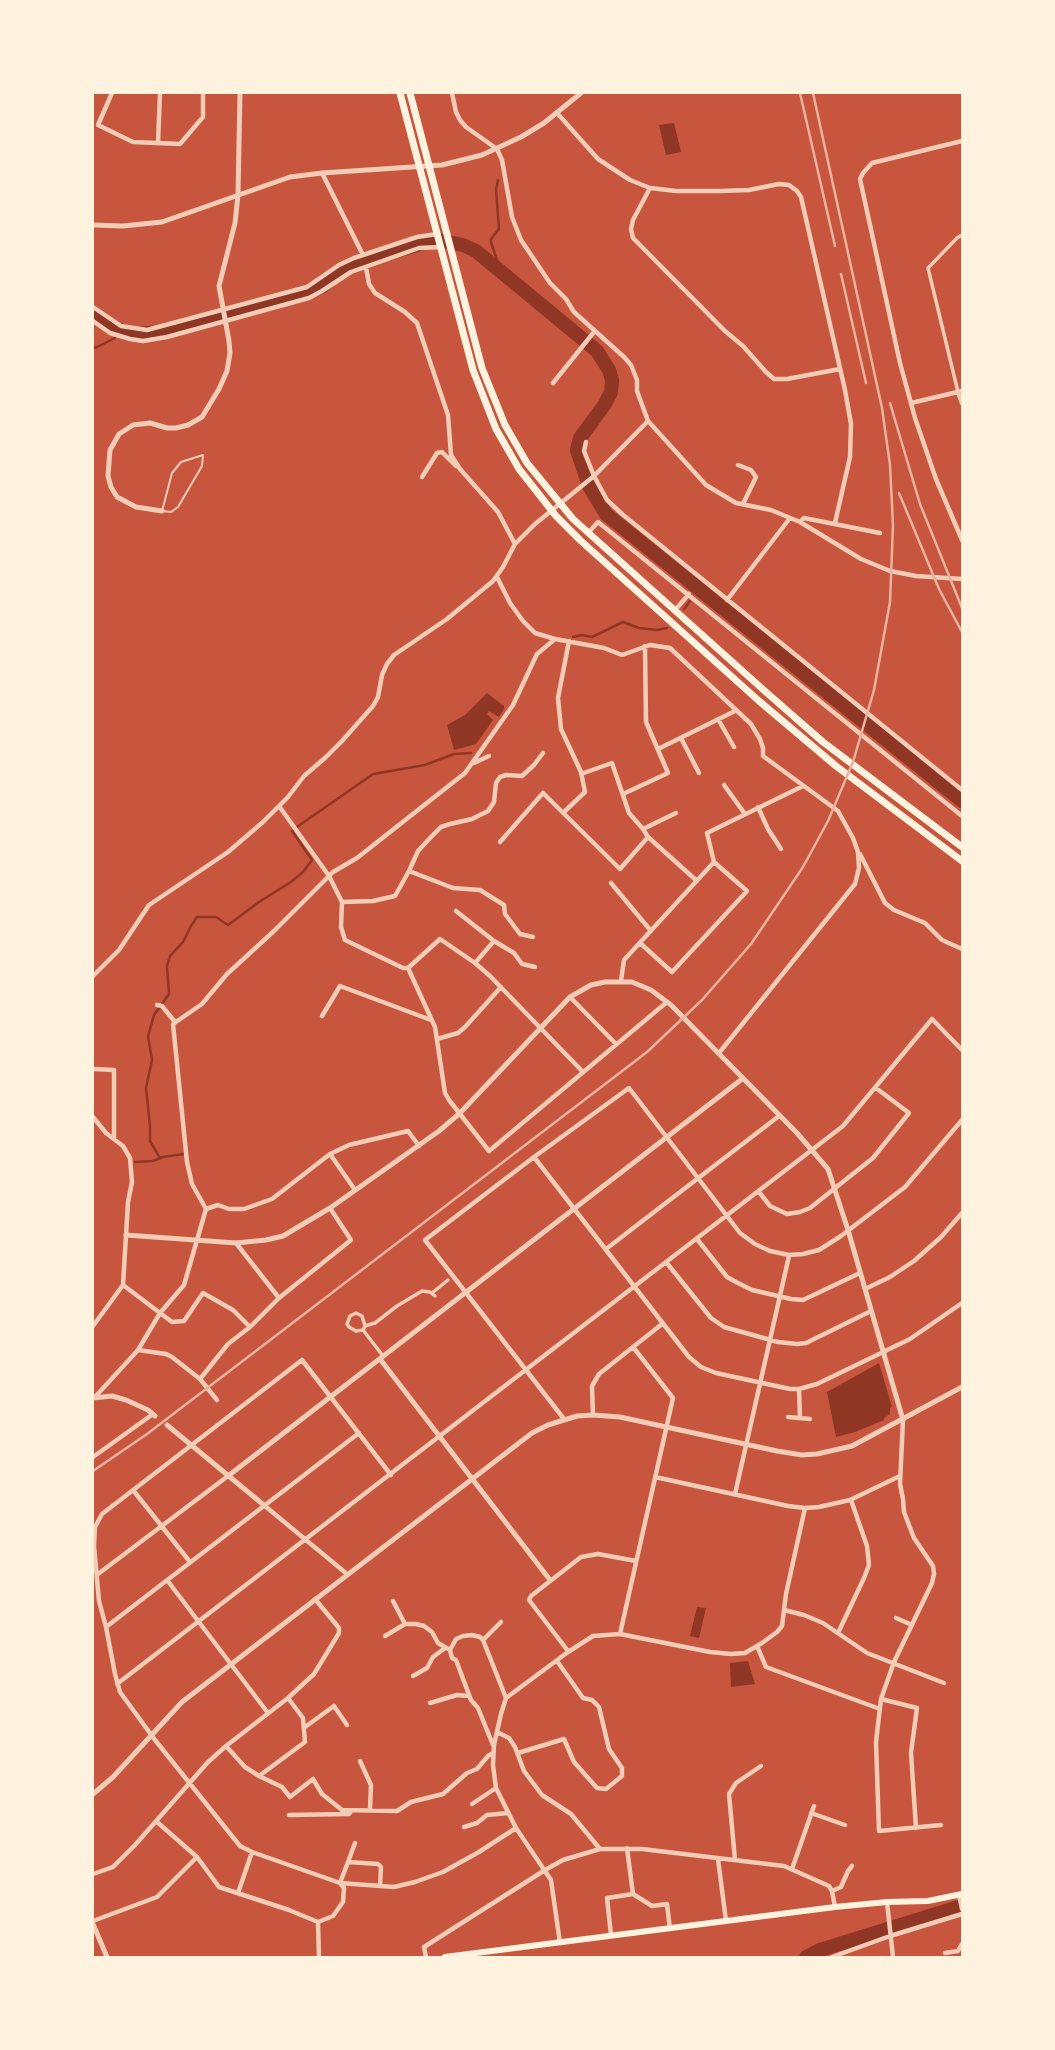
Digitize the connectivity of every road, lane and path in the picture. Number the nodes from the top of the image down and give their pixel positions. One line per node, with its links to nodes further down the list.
1 (112, 93): 11 (street)
2 (160, 93): 11 (street)
3 (203, 93): 11 (street)
4 (240, 93): 17 (street)
5 (400, 93): 14 (main road)
6 (410, 93): 13 (main road)
7 (452, 93): 12 (street)
8 (581, 93): 9 (street)
9 (557, 113): 12 (street); 16 (street)
10 (962, 141): 34 (street)
11 (158, 143)
12 (497, 149): 13 (street); 30 (street)
13 (430, 166): 14 (street); 43 (main road)
14 (419, 167): 15 (street); 20 (main road)
15 (322, 173): 17 (street); 23 (street)
16 (650, 188): 31 (street); 31 (street)
17 (238, 195): 18 (street); 27 (street)
18 (93, 225)
19 (962, 235): 33 (street)
20 (438, 236): 21 (main road); 22 (street)
21 (441, 246): 24 (street); 45 (main road)
22 (372, 254): 23 (street); 24 (street)
23 (363, 255): 27 (street)
24 (374, 263): 25 (street)
25 (366, 267): 28 (street); 39 (street)
26 (93, 307): 27 (street)
27 (223, 311): 28 (street)
28 (225, 320): 29 (street); 44 (street)
29 (93, 321)
30 (594, 332): 32 (street); 36 (street)
31 (840, 369): 49 (street)
32 (553, 383)
33 (960, 391): 34 (street); 35 (street)
34 (911, 402): 50 (street)
35 (962, 403)
36 (648, 421): 41 (street); 42 (street)
37 (586, 442): 41 (street)
38 (738, 465): 42 (street)
39 (460, 469): 40 (street); 54 (street)
40 (422, 477)
41 (592, 477): 43 (street); 58 (street)
42 (744, 504): 46 (street)
43 (559, 505): 45 (street); 51 (main road)
44 (162, 511): 44 (lane)
45 (552, 511): 54 (street); 89 (main road)
46 (790, 517): 47 (street); 58 (street)
47 (800, 522): 49 (street); 56 (street)
48 (961, 522): 50 (street)
49 (835, 523): 52 (street)
50 (955, 527): 53 (street)
51 (588, 533): 57 (street); 59 (main road)
52 (880, 533)
53 (962, 540)
54 (515, 544): 55 (street)
55 (497, 577): 60 (street); 77 (street)
56 (962, 579)
57 (688, 594): 59 (street); 82 (street)
58 (727, 600): 75 (street)
59 (675, 611): 86 (main road)
60 (555, 639): 61 (street); 70 (street)
61 (569, 641): 62 (street); 72 (street)
62 (645, 646): 63 (street); 67 (street)
63 (735, 711): 64 (street); 74 (street)
64 (718, 719): 65 (street); 66 (street)
65 (681, 737): 67 (street); 71 (street)
66 (734, 747)
67 (657, 749): 76 (street)
68 (543, 753): 91 (street)
69 (489, 757): 70 (street)
70 (473, 763): 92 (street)
71 (699, 773)
72 (581, 774): 76 (street); 79 (street)
73 (724, 785): 81 (street)
74 (803, 786): 78 (street); 88 (street)
75 (962, 790)
76 (623, 794): 83 (street)
77 (279, 806): 92 (street); 105 (street)
78 (758, 807): 81 (street); 87 (street)
79 (564, 813): 84 (street); 85 (street)
80 (676, 813): 83 (street)
81 (745, 814): 90 (street)
82 (962, 816)
83 (643, 829): 84 (street)
84 (648, 837): 93 (street)
85 (500, 842)
86 (962, 847)
87 (781, 849)
88 (859, 852): 101 (street); 118 (street)
89 (962, 861)
90 (715, 862): 93 (street); 100 (street)
91 (409, 871): 95 (street); 98 (street)
92 (329, 876): 95 (street); 113 (street)
93 (697, 881): 97 (street)
94 (611, 883): 97 (street)
95 (342, 902): 104 (street)
96 (456, 911): 99 (street)
97 (651, 931): 100 (street)
98 (533, 936)
99 (494, 941): 102 (street); 103 (street)
100 (640, 943): 106 (street)
101 (962, 949)
102 (475, 963): 104 (street); 107 (street)
103 (535, 967)
104 (408, 968): 112 (street)
105 (93, 976)
106 (621, 981): 108 (street); 109 (street)
107 (501, 987): 114 (street); 115 (street)
108 (570, 997): 114 (street); 116 (street)
109 (669, 1003): 116 (street); 118 (street)
110 (159, 1005): 113 (street)
111 (322, 1016): 112 (street)
112 (432, 1020): 115 (street)
113 (175, 1022): 139 (street)
114 (540, 1028): 120 (street); 123 (street)
115 (437, 1039): 123 (street)
116 (616, 1044): 120 (street)
117 (962, 1050): 122 (street)
118 (719, 1053): 121 (street)
119 (93, 1069): 128 (street)
120 (583, 1072): 123 (street)
121 (743, 1079): 124 (street); 127 (street)
122 (876, 1088): 130 (street); 134 (street)
123 (460, 1113): 129 (street)
124 (779, 1116): 130 (street); 133 (street)
125 (93, 1117): 128 (street)
126 (962, 1120): 142 (street)
127 (667, 1137): 132 (street); 133 (street); 138 (street)
128 (114, 1139): 143 (street)
129 (419, 1146): 131 (street); 135 (street)
130 (812, 1151): 134 (street); 136 (street)
131 (330, 1154): 135 (street); 139 (street)
132 (534, 1157): 138 (street); 155 (street)
133 (698, 1178): 141 (street); 147 (street)
134 (835, 1188): 136 (street); 142 (street)
135 (355, 1190): 137 (street)
136 (759, 1192): 141 (street)
137 (330, 1208): 146 (street); 157 (street)
138 (574, 1208): 147 (street); 155 (street)
139 (206, 1209): 145 (street)
140 (962, 1213): 154 (street)
141 (727, 1216): 144 (street); 148 (street)
142 (848, 1230): 148 (street); 150 (street)
143 (126, 1235): 145 (street); 152 (street)
144 (697, 1239): 149 (street); 156 (street)
145 (196, 1241): 146 (street); 160 (street)
146 (236, 1243): 157 (street)
147 (606, 1249): 153 (street)
148 (789, 1255): 156 (street)
149 (666, 1262): 153 (street); 165 (street)
150 (860, 1273): 154 (street); 156 (street)
151 (448, 1280): 164 (street)
152 (123, 1285): 160 (street); 162 (street)
153 (635, 1286): 161 (street); 170 (street)
154 (865, 1289): 159 (street)
155 (466, 1292): 169 (street); 170 (street)
156 (780, 1296): 165 (street)
157 (279, 1298): 163 (street)
158 (962, 1303): 168 (street)
159 (871, 1311): 165 (street); 168 (street)
160 (160, 1312): 163 (street); 167 (street)
161 (662, 1324): 166 (street); 172 (street)
162 (93, 1326)
163 (250, 1327): 171 (street)
164 (364, 1328): 164 (street); 169 (street)
165 (771, 1339): 172 (street)
166 (633, 1346): 179 (street); 186 (street)
167 (138, 1350): 171 (street); 176 (street)
168 (884, 1352): 174 (street); 184 (street)
169 (381, 1358): 175 (street); 188 (street)
170 (526, 1371): 182 (street); 188 (street)
171 (200, 1379): 177 (street)
172 (760, 1382): 174 (street); 189 (street)
173 (962, 1387): 184 (street)
174 (799, 1389): 181 (street)
175 (330, 1396): 187 (street); 190 (street); 194 (street)
176 (94, 1397): 178 (street)
177 (217, 1400)
178 (154, 1415): 191 (street)
179 (593, 1415): 182 (street); 186 (street)
180 (788, 1417): 181 (street)
181 (800, 1418): 183 (street)
182 (564, 1419): 196 (street)
183 (810, 1419)
184 (903, 1420): 189 (street); 193 (street)
185 (167, 1425): 190 (street)
186 (667, 1427): 189 (street); 195 (street)
187 (359, 1433): 192 (street); 200 (street)
188 (440, 1437): 192 (street); 196 (street)
189 (746, 1445): 198 (street)
190 (192, 1446): 194 (street); 197 (street)
191 (93, 1457)
192 (391, 1475): 204 (street)
193 (901, 1475): 199 (street); 219 (street)
194 (228, 1476): 200 (street); 203 (street)
195 (655, 1477): 198 (street); 205 (street)
196 (472, 1478): 207 (street); 210 (street)
197 (133, 1490): 202 (street); 203 (street)
198 (735, 1494): 201 (street)
199 (850, 1500): 201 (street); 221 (street)
200 (265, 1506): 204 (street); 206 (street)
201 (805, 1508): 214 (street)
202 (94, 1526): 208 (street)
203 (161, 1526): 206 (street); 208 (street)
204 (306, 1540): 207 (street); 216 (street)
205 (636, 1561): 210 (street); 222 (street)
206 (190, 1562): 209 (street)
207 (347, 1574): 211 (street)
208 (97, 1575): 212 (street)
209 (167, 1580): 216 (street); 220 (street)
210 (550, 1580): 227 (street)
211 (315, 1599): 230 (street); 235 (street)
212 (96, 1600): 220 (street)
213 (393, 1601): 218 (street)
214 (784, 1610): 221 (street); 225 (street)
215 (896, 1618): 219 (street)
216 (198, 1621): 230 (street); 233 (street)
217 (501, 1622): 224 (street)
218 (405, 1624): 223 (street); 226 (street)
219 (912, 1625): 229 (street)
220 (106, 1627): 233 (street)
221 (838, 1633): 229 (street)
222 (620, 1634): 225 (street); 227 (street)
223 (384, 1636)
224 (483, 1640): 226 (street); 236 (street)
225 (757, 1646): 239 (street)
226 (447, 1649): 231 (street); 234 (street)
227 (568, 1652): 228 (street)
228 (557, 1661): 236 (street); 248 (street)
229 (894, 1662): 232 (street); 237 (street)
230 (232, 1664): 240 (street); 244 (street)
231 (413, 1676)
232 (944, 1683)
233 (117, 1684): 244 (street)
234 (469, 1696): 238 (street); 246 (street)
235 (288, 1698): 240 (street); 242 (street)
236 (506, 1698): 243 (street)
237 (881, 1699): 239 (street); 267 (street)
238 (430, 1703)
239 (880, 1709): 267 (street)
240 (269, 1713): 245 (street)
241 (347, 1725): 242 (street)
242 (305, 1727): 251 (street)
243 (498, 1732): 246 (street); 248 (street)
244 (151, 1735): 252 (street); 254 (street)
245 (226, 1745): 251 (street); 252 (street)
246 (494, 1745): 247 (street)
247 (493, 1753): 253 (street); 257 (street)
248 (518, 1753): 270 (street)
249 (360, 1760): 257 (street)
250 (761, 1766): 274 (street)
251 (259, 1776): 258 (street)
252 (190, 1783): 262 (street); 271 (street)
253 (496, 1788): 255 (street); 259 (street)
254 (93, 1794)
255 (472, 1804)
256 (814, 1806): 260 (street)
257 (370, 1809): 258 (street)
258 (352, 1811): 261 (street)
259 (508, 1813): 265 (street); 266 (street)
260 (811, 1813): 263 (street); 277 (street)
261 (289, 1815)
262 (156, 1821): 272 (street); 279 (street)
263 (845, 1825)
264 (941, 1825): 267 (street)
265 (464, 1827)
266 (516, 1828): 278 (street); 281 (street)
267 (916, 1828)
268 (355, 1843): 275 (street)
269 (627, 1848): 270 (street); 273 (street); 284 (street)
270 (600, 1849): 278 (street)
271 (252, 1852): 280 (street); 283 (street)
272 (197, 1857): 283 (street); 292 (street)
273 (718, 1859): 274 (street); 290 (street)
274 (735, 1860): 277 (street)
275 (348, 1862): 280 (street); 281 (street)
276 (852, 1866): 282 (street)
277 (792, 1869): 282 (street)
278 (545, 1870): 296 (street); 301 (street)
279 (93, 1874)
280 (340, 1883): 281 (street); 291 (street)
281 (380, 1885)
282 (832, 1891): 287 (street)
283 (238, 1893): 291 (street)
284 (633, 1894): 293 (street); 295 (street)
285 (960, 1896): 286 (main road); 288 (street)
286 (887, 1902): 287 (main road); 294 (street)
287 (835, 1907): 290 (main road)
288 (962, 1909)
289 (962, 1914): 294 (street)
290 (726, 1921): 293 (main road)
291 (318, 1922): 300 (street)
292 (93, 1923): 299 (street)
293 (670, 1929): 295 (main road)
294 (890, 1932): 303 (street); 304 (street)
295 (612, 1936): 296 (main road)
296 (560, 1943): 302 (main road)
297 (962, 1944): 298 (street)
298 (945, 1953)
299 (107, 1957)
300 (319, 1957)
301 (426, 1957)
302 (445, 1957)
303 (832, 1957)
304 (893, 1957)

